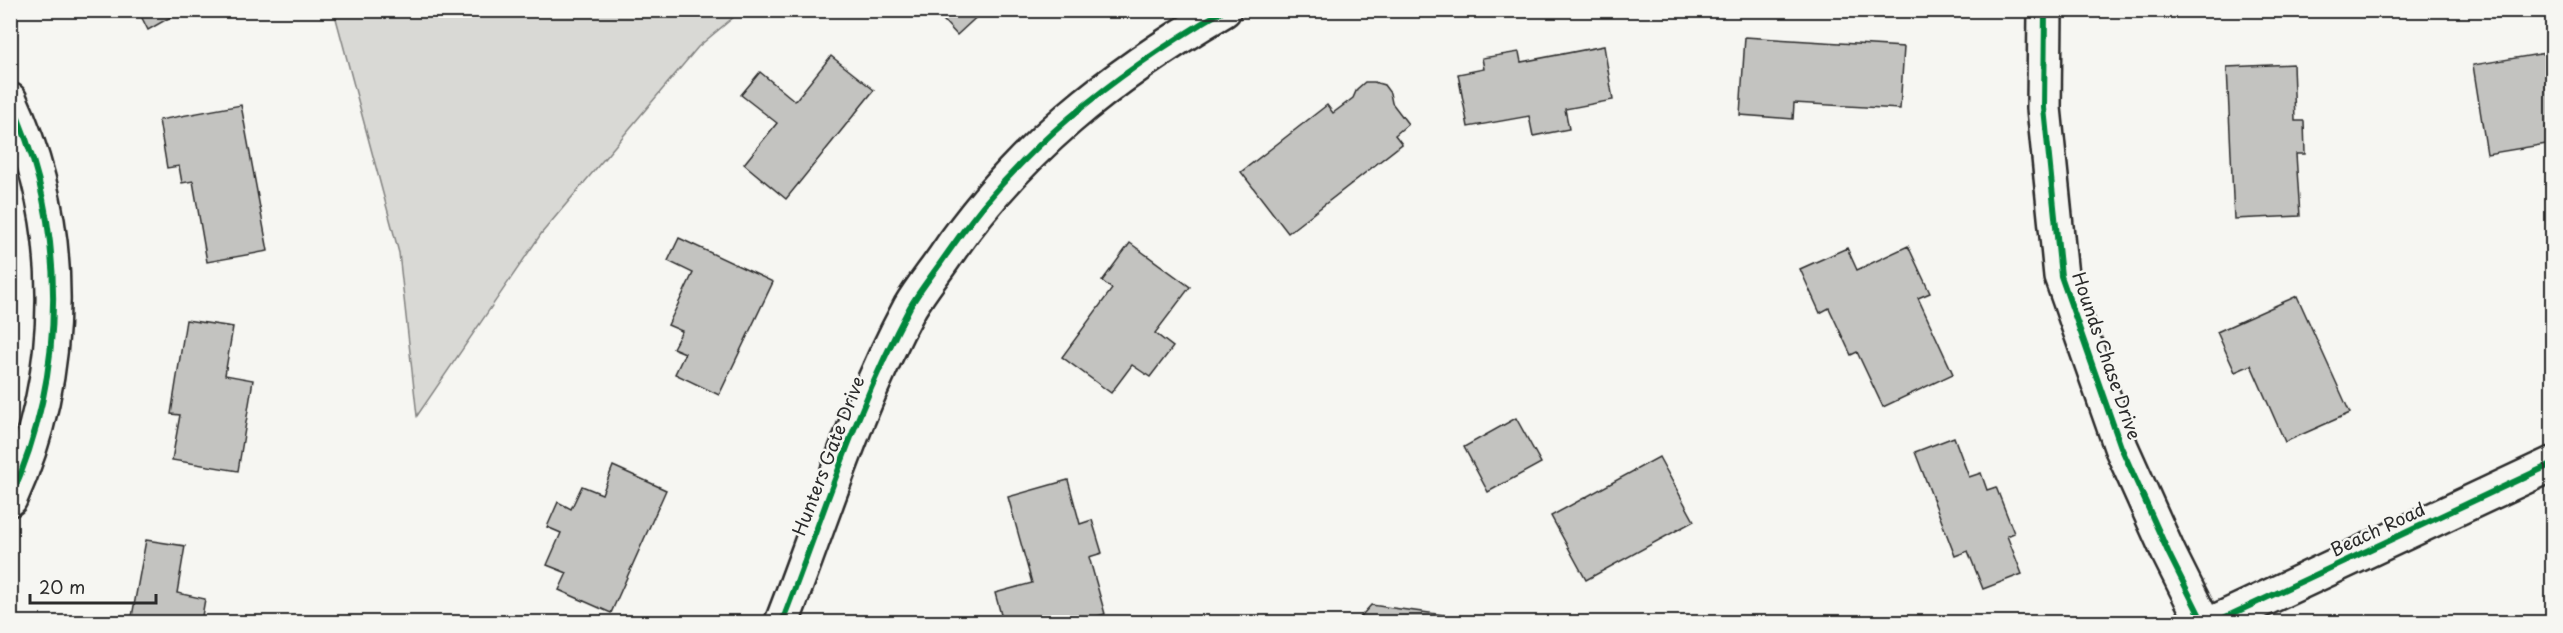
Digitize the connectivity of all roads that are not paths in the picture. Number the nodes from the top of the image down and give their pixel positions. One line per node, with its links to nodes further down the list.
1 (1224, 10): 6 (street, Hunters Gate Drive)
2 (2045, 10): 7 (street, Hounds Chase Drive)
3 (10, 100): 5 (street)
4 (2553, 464): 8 (street, Beach Road)
5 (10, 499)
6 (782, 622)
7 (2203, 622)
8 (2215, 622)

